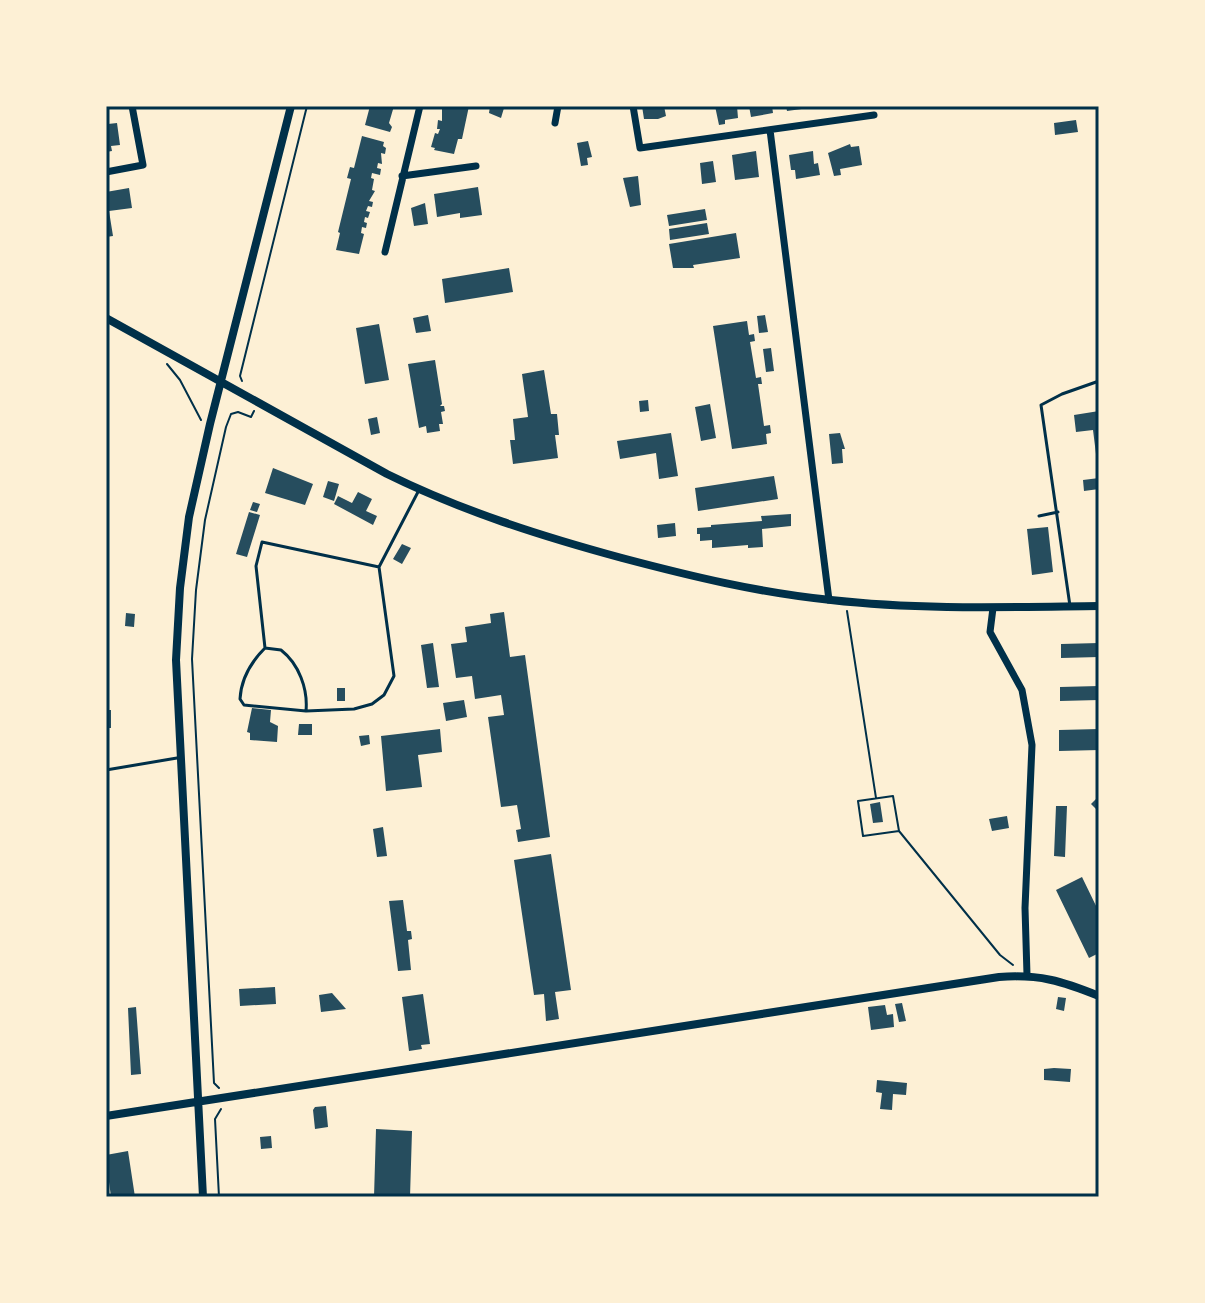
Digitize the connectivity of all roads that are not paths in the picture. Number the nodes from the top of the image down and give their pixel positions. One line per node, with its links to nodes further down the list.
1 (132, 106): 10 (street)
2 (291, 106): 15 (street)
3 (420, 106): 11 (street)
4 (558, 106): 7 (street)
5 (633, 106): 8 (street)
6 (874, 115): 8 (street)
7 (555, 123)
8 (770, 130): 20 (street)
9 (476, 166): 11 (street)
10 (106, 172)
11 (402, 176): 12 (street)
12 (385, 252)
13 (106, 318): 15 (street)
14 (1099, 381): 17 (lane)
15 (221, 383): 16 (street); 26 (street)
16 (419, 490): 19 (lane); 20 (street)
17 (1058, 512): 18 (lane); 21 (lane)
18 (1039, 516)
19 (379, 567): 24 (lane); 25 (lane)
20 (829, 600): 23 (street)
21 (1070, 606): 22 (street); 23 (street)
22 (1099, 606)
23 (993, 608): 28 (street)
24 (265, 648): 25 (lane); 25 (lane)
25 (306, 711)
26 (180, 758): 27 (lane); 30 (street)
27 (106, 770)
28 (1027, 975): 29 (street); 30 (street)
29 (1099, 996)
30 (198, 1102): 31 (street); 32 (street)
31 (106, 1116)
32 (203, 1197)

